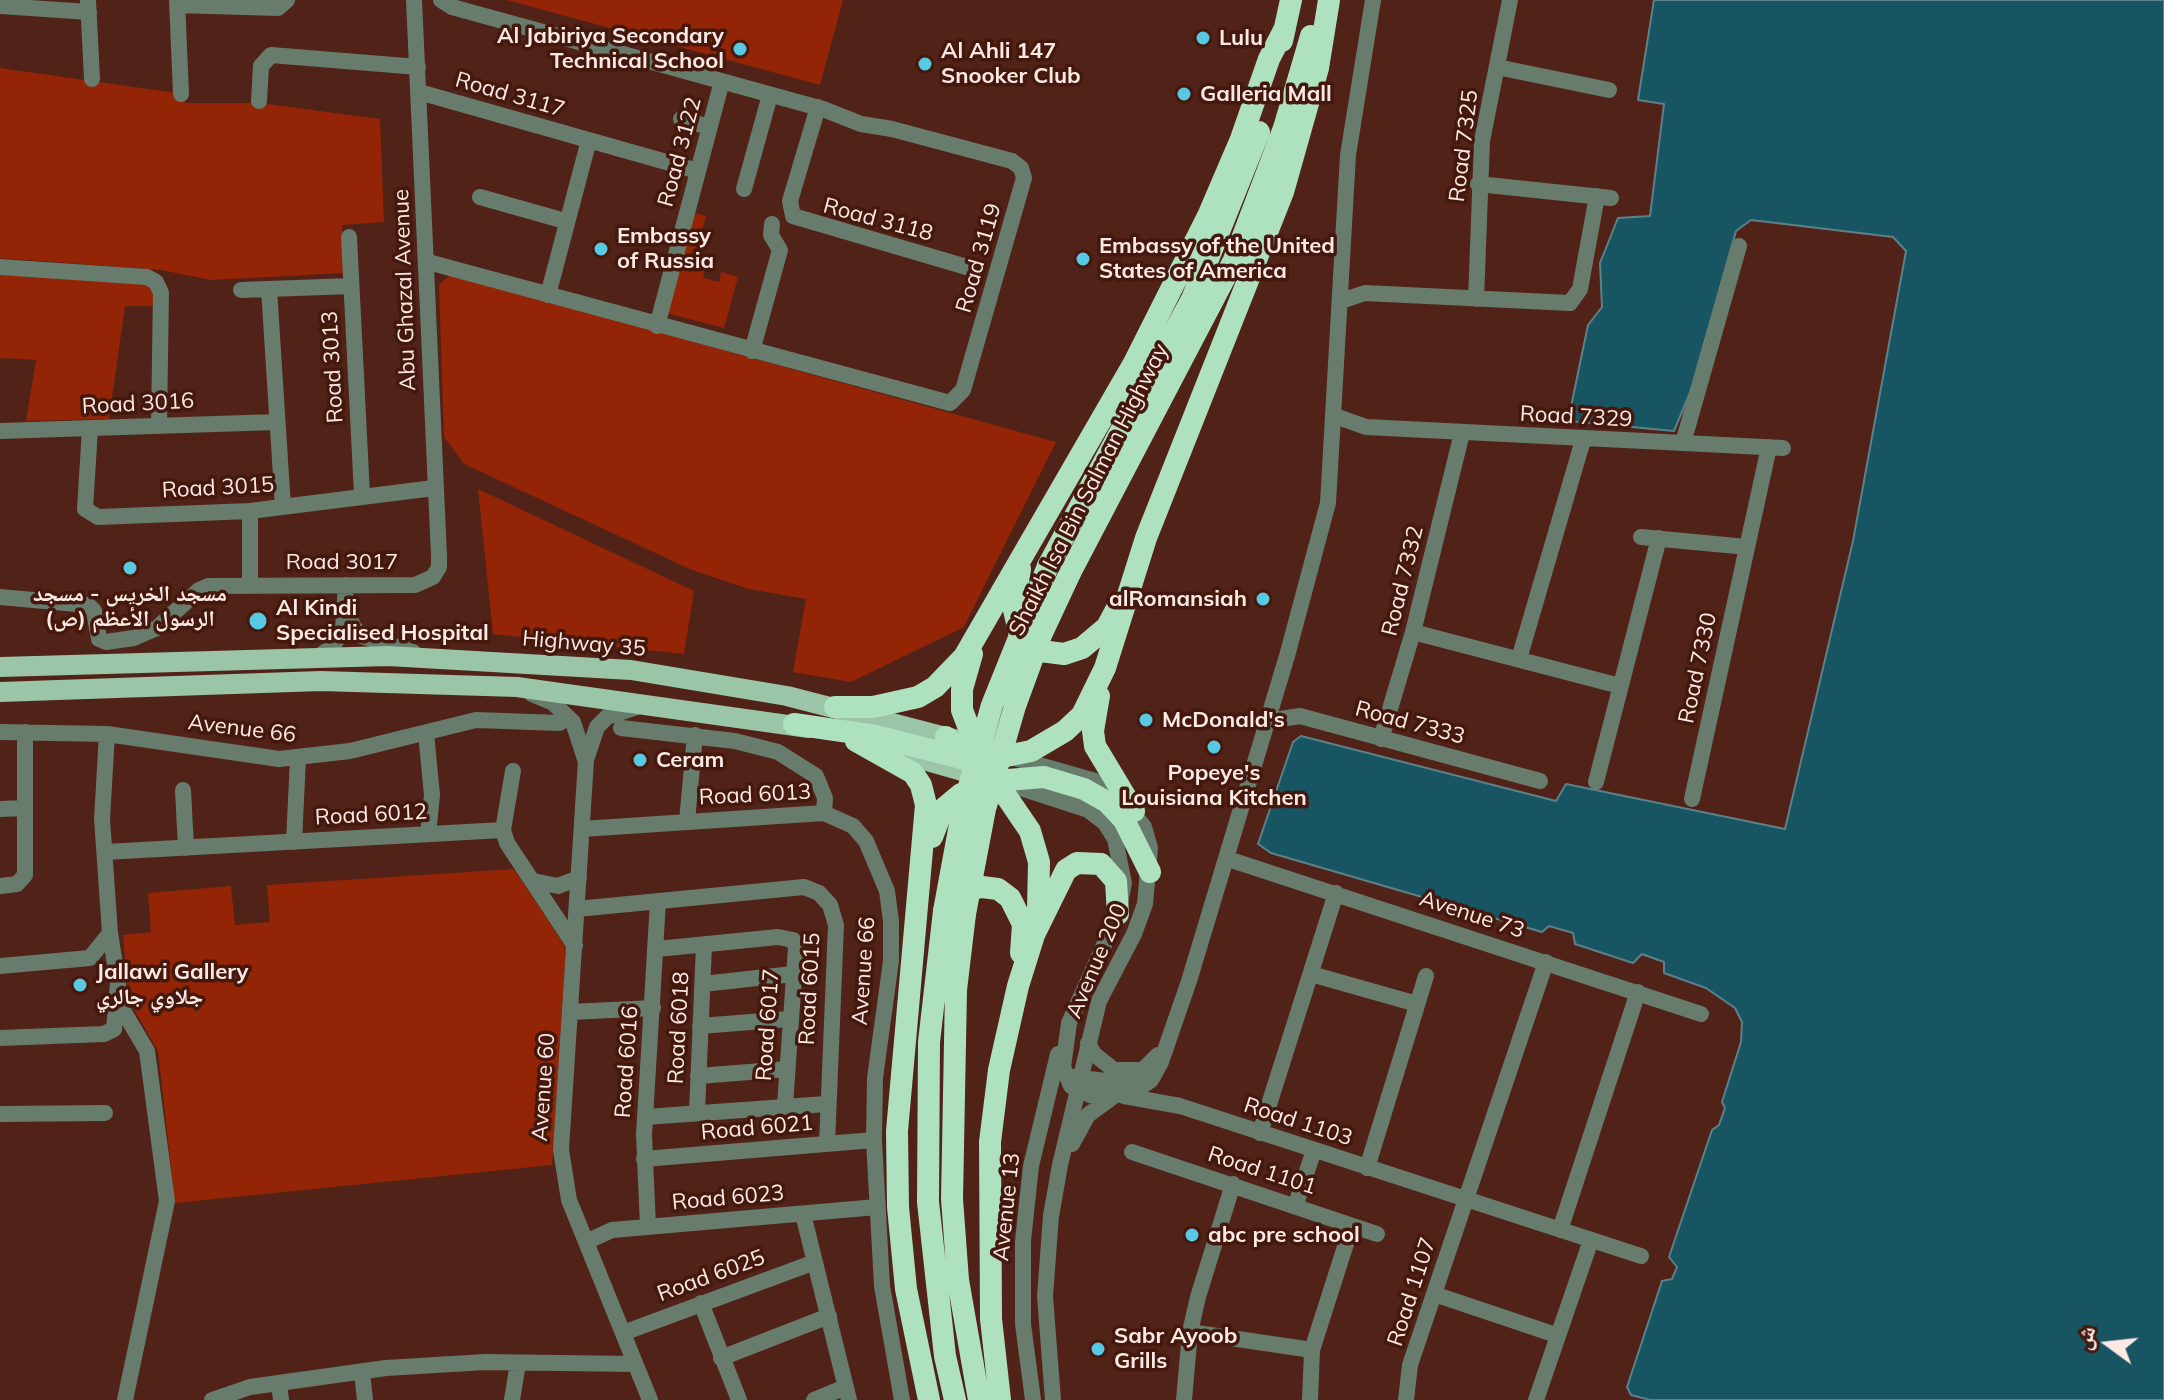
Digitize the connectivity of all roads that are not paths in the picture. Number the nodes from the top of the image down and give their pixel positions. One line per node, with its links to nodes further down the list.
1 (287, 0): 8 (street)
2 (414, 0): 12 (street, Abu Ghazal Avenue)
3 (1291, 0): 13 (highway, Shaikh Isa Bin Salman Highway)
4 (1319, 0): 127 (highway, Shaikh Isa Bin Salman Highway, bridge)
5 (1329, 0): 68 (highway)
6 (1373, 0): 38 (street)
7 (1510, 0): 15 (street, Road 7325)
8 (177, 3): 20 (street)
9 (446, 4): 12 (street); 17 (street, Road 3119)
10 (0, 6): 11 (street)
11 (88, 6): 16 (street)
12 (415, 21): 14 (street, Abu Ghazal Avenue)
13 (1285, 28): 63 (highway); 127 (highway, Shaikh Isa Bin Salman Highway, bridge)
14 (418, 67): 19 (street, Abu Ghazal Avenue); 22 (street)
15 (1497, 67): 18 (street); 28 (street, Road 7325)
16 (92, 79)
17 (722, 81): 21 (street, Road 3119); 25 (street, Road 3122)
18 (1609, 90)
19 (419, 92): 26 (street, Road 3117); 35 (street, Abu Ghazal Avenue)
20 (181, 94)
21 (770, 95): 23 (street, Road 3119); 29 (street)
22 (259, 101)
23 (818, 107): 37 (street, Road 3118); 47 (street, Road 3119)
24 (681, 119): 25 (street)
25 (709, 127): 27 (street, Road 3122)
26 (589, 140): 27 (street, Road 3117); 31 (street)
27 (698, 171): 46 (street, Road 3122)
28 (1478, 184): 44 (street, Road 7325); 44 (street)
29 (744, 189)
30 (480, 197): 31 (street)
31 (565, 221): 43 (street)
32 (772, 224): 47 (street)
33 (349, 237): 39 (street, Road 3013)
34 (1739, 246): 57 (street)
35 (428, 262): 43 (street, Road 3119); 59 (street, Abu Ghazal Avenue)
36 (0, 267): 50 (street)
37 (970, 268)
38 (1342, 282): 42 (street); 45 (street)
39 (351, 286): 40 (street); 60 (street, Road 3013)
40 (269, 289): 41 (street); 49 (street)
41 (241, 290)
42 (1365, 293): 44 (street); 45 (street)
43 (548, 295): 46 (street, Road 3119)
44 (1476, 299)
45 (1341, 301): 48 (street)
46 (657, 326): 47 (street, Road 3119)
47 (752, 351)
48 (1335, 416): 51 (street, Road 7329); 55 (street)
49 (277, 422): 50 (street, Road 3016); 61 (street)
50 (159, 424): 52 (street, Road 3016)
51 (1366, 427): 54 (street, Road 7329); 55 (street, Road 7329)
52 (90, 429): 53 (street, Road 3016); 62 (street, Road 3015)
53 (0, 431)
54 (1462, 433): 56 (street, Road 7329); 74 (street, Road 7332)
55 (1334, 437): 83 (street)
56 (1583, 440): 57 (street, Road 7329); 77 (street)
57 (1683, 443): 58 (street, Road 7329)
58 (1776, 448): 66 (street, Road 7330)
59 (434, 488): 60 (street, Road 3015); 67 (street, Abu Ghazal Avenue)
60 (362, 495): 61 (street, Road 3015)
61 (283, 507): 62 (street, Road 3015)
62 (250, 511): 69 (street)
63 (1046, 514): 68 (highway); 73 (highway)
64 (1641, 537): 65 (street)
65 (1659, 538): 66 (street); 80 (street)
66 (1747, 547): 106 (street, Road 7330)
67 (433, 577): 70 (street, Road 3017)
68 (1133, 578): 79 (highway)
69 (250, 584): 70 (street, Road 3017); 71 (street, Road 3017)
70 (346, 585): 72 (street)
71 (0, 597)
72 (346, 609): 75 (street); 76 (street)
73 (982, 627): 85 (highway); 101 (highway)
74 (1413, 632): 77 (street); 97 (street, Road 7332)
75 (422, 656): 76 (main road, Highway 35); 85 (main road, Highway 35)
76 (317, 658): 78 (main road, Highway 35)
77 (1519, 659): 80 (street)
78 (0, 667)
79 (1105, 668): 101 (highway); 109 (highway)
80 (1620, 686): 104 (street)
81 (517, 687): 82 (main road); 84 (main road); 100 (street)
82 (0, 692)
83 (1273, 700): 86 (street); 87 (street)
84 (656, 704): 89 (main road); 100 (street)
85 (835, 707): 96 (main road, Highway 35)
86 (1300, 716): 87 (street, Road 7333); 97 (street, Road 7333)
87 (1267, 721): 118 (street)
88 (560, 723): 93 (street, Avenue 66)
89 (794, 724): 98 (main road); 101 (highway)
90 (621, 728): 95 (street)
91 (0, 732): 92 (street, Avenue 66)
92 (25, 732): 94 (street, Avenue 66); 107 (street)
93 (426, 733): 99 (street, Avenue 66); 114 (street)
94 (107, 734): 99 (street, Avenue 66); 117 (street)
95 (695, 735): 110 (street); 111 (street, Road 6013)
96 (946, 737): 101 (highway)
97 (1381, 739): 103 (street, Road 7333)
98 (856, 741): 101 (main road); 124 (highway)
99 (298, 758): 115 (street)
100 (586, 760): 112 (street, Avenue 60)
101 (999, 768): 109 (street, Avenue 200); 119 (highway); 124 (highway); 128 (street, Avenue 200); 130 (highway)
102 (513, 771): 113 (street)
103 (1540, 781)
104 (1596, 782)
105 (183, 790): 116 (street)
106 (1692, 799)
107 (25, 808): 108 (street); 122 (street)
108 (0, 809)
109 (1134, 811): 119 (street, Avenue 200)
110 (824, 813): 111 (street, Road 6013); 167 (street, Avenue 66)
111 (687, 821): 112 (street, Road 6013)
112 (582, 829): 120 (street, Avenue 60)
113 (503, 830): 114 (street, Road 6012); 121 (street)
114 (428, 834): 115 (street, Road 6012)
115 (294, 842): 116 (street, Road 6012)
116 (186, 848): 117 (street, Road 6012)
117 (105, 852): 129 (street)
118 (1228, 859): 123 (street, Avenue 73); 151 (street)
119 (1150, 872): 153 (street, Avenue 200)
120 (579, 878): 121 (street); 126 (street, Avenue 60)
121 (533, 881): 132 (street)
122 (0, 886)
123 (1336, 893): 134 (street, Avenue 73); 137 (street)
124 (920, 898): 139 (highway)
125 (658, 901): 126 (street, Road 6015); 133 (street, Road 6016); 159 (street, Road 6015)
126 (577, 909): 132 (street, Avenue 60)
127 (954, 912): 209 (highway, Shaikh Isa Bin Salman Highway); 210 (highway, Shaikh Isa Bin Salman Highway)
128 (1118, 914): 130 (highway); 149 (street, Avenue 200)
129 (110, 933): 135 (street); 143 (street)
130 (1034, 935): 141 (highway)
131 (704, 945): 133 (street, Road 6017); 136 (street, Road 6017); 140 (street, Road 6018)
132 (575, 946): 146 (street, Avenue 60)
133 (657, 949): 145 (street, Road 6016)
134 (1546, 962): 142 (street, Avenue 73); 174 (street)
135 (0, 966)
136 (793, 974): 140 (street); 148 (street, Road 6017)
137 (1311, 974): 144 (street); 166 (street)
138 (1426, 976): 144 (street)
139 (909, 980): 141 (highway); 208 (highway)
140 (703, 984): 150 (street, Road 6018)
141 (1018, 986): 211 (highway)
142 (1638, 992): 147 (street, Avenue 73); 180 (street)
143 (118, 1002): 152 (street); 201 (street)
144 (1417, 1004): 172 (street)
145 (653, 1008): 146 (street); 165 (street, Road 6016)
146 (570, 1012): 183 (street, Avenue 60)
147 (1701, 1014)
148 (788, 1019): 150 (street); 155 (street, Road 6017)
149 (1069, 1023): 157 (street, Avenue 200); 161 (street, Avenue 13)
150 (700, 1026): 156 (street, Road 6018)
151 (1170, 1037): 154 (street); 158 (street)
152 (0, 1038)
153 (1088, 1043): 154 (street); 157 (street, Avenue 200)
154 (1149, 1065): 157 (street)
155 (787, 1069): 156 (street); 160 (street, Road 6017)
156 (698, 1076): 162 (street, Road 6018)
157 (1074, 1082): 158 (street); 161 (street, Avenue 200); 186 (street, Avenue 13)
158 (1114, 1096): 166 (street, Road 1103); 186 (street)
159 (826, 1104): 160 (street, Road 6017); 168 (street, Road 6015)
160 (785, 1106): 162 (street, Road 6017)
161 (1045, 1106): 212 (street, Avenue 13)
162 (697, 1112): 165 (street, Road 6017)
163 (105, 1113): 164 (street)
164 (0, 1114)
165 (646, 1117): 171 (street, Road 6016)
166 (1260, 1133): 169 (street, Road 1103)
167 (874, 1140): 168 (street, Road 6021); 176 (street, Avenue 66)
168 (827, 1144): 171 (street, Road 6021)
169 (1314, 1150): 172 (street, Road 1103); 175 (street)
170 (1132, 1152): 173 (street, Road 1101)
171 (644, 1159): 178 (street, Road 6016)
172 (1367, 1168): 174 (street, Road 1103)
173 (1233, 1184): 175 (street, Road 1101); 190 (street)
174 (1466, 1199): 180 (street, Road 1103); 187 (street, Road 1107)
175 (1296, 1204): 179 (street, Road 1101)
176 (877, 1207): 177 (street, Road 6023); 207 (street, Avenue 66)
177 (803, 1214): 178 (street, Road 6023); 185 (street)
178 (648, 1227): 183 (street, Road 6023)
179 (1351, 1228): 181 (street, Road 1101); 193 (street)
180 (1560, 1230): 182 (street, Road 1103)
181 (1377, 1234)
182 (1591, 1240): 184 (street, Road 1103); 192 (street)
183 (586, 1242): 191 (street, Avenue 60)
184 (1641, 1256)
185 (815, 1262): 188 (street, Road 6025); 189 (street)
186 (1047, 1264): 213 (street, Avenue 13)
187 (1434, 1294): 192 (street); 216 (street, Road 1107)
188 (701, 1303): 191 (street, Road 6025); 194 (street)
189 (829, 1316): 194 (street); 199 (street)
190 (1190, 1332): 193 (street); 214 (street)
191 (623, 1333): 196 (street, Avenue 60)
192 (1556, 1335): 217 (street)
193 (1312, 1350): 215 (street)
194 (721, 1358): 205 (street)
195 (518, 1363): 196 (street); 197 (street); 204 (street)
196 (635, 1364): 200 (street, Avenue 60)
197 (362, 1372): 198 (street); 203 (street)
198 (280, 1392): 202 (street)
199 (847, 1394): 206 (street)
200 (643, 1397)
201 (125, 1400)
202 (212, 1400)
203 (365, 1400)
204 (512, 1400)
205 (739, 1400)
206 (814, 1400)
207 (902, 1400)
208 (929, 1400)
209 (955, 1400)
210 (979, 1400)
211 (1000, 1400)
212 (1033, 1400)
213 (1053, 1400)
214 (1184, 1400)
215 (1310, 1400)
216 (1406, 1400)
217 (1536, 1400)

